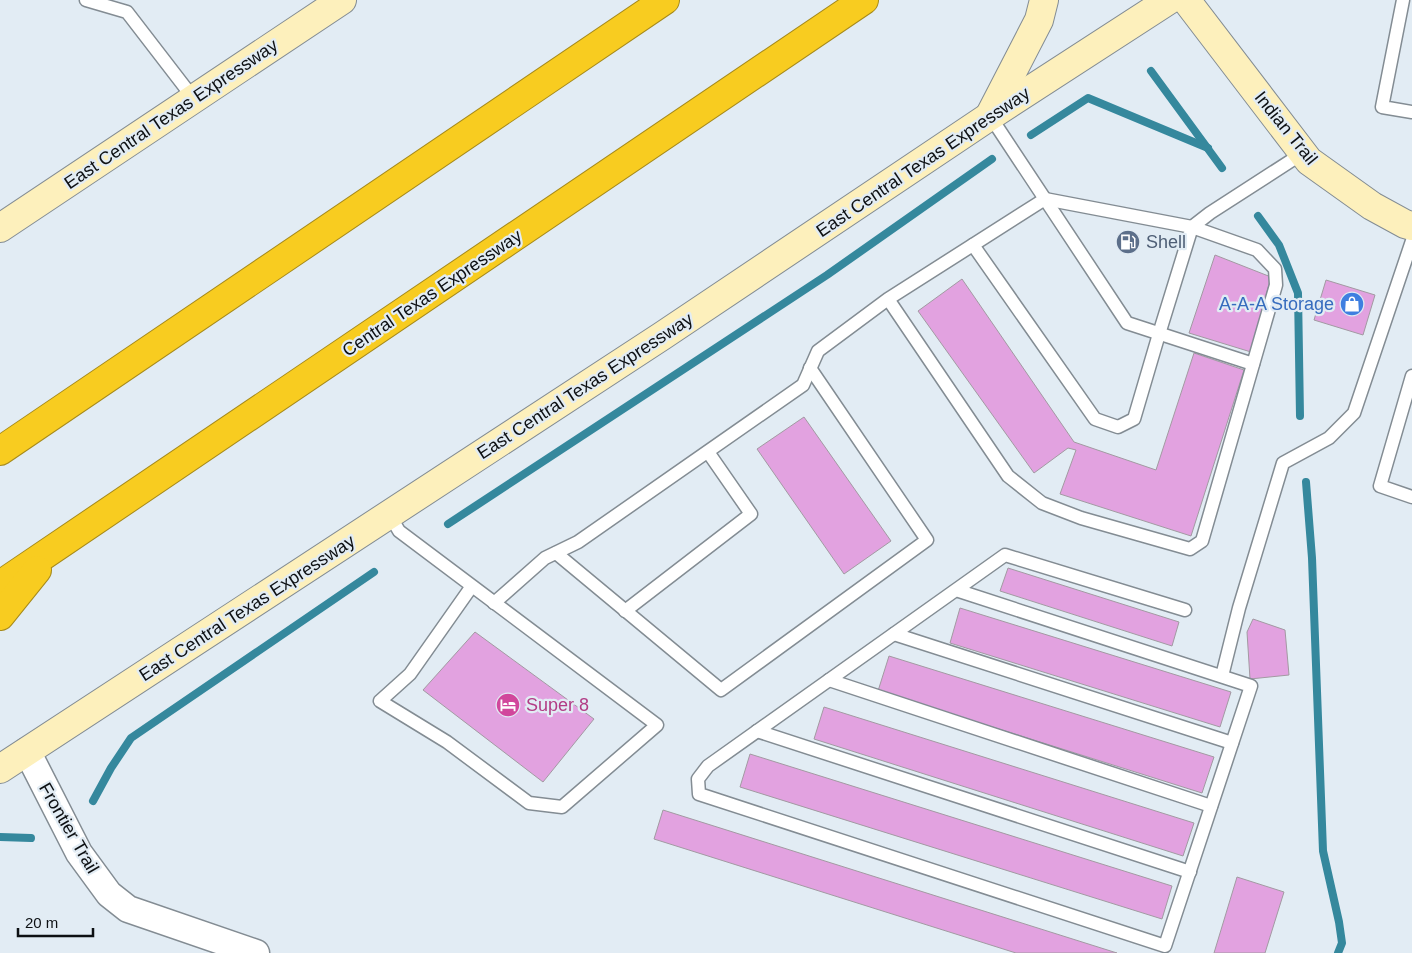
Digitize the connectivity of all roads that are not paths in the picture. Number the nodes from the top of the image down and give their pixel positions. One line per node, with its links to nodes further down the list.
1 (86, 0): 9 (lane)
2 (342, 0): 9 (main road, East Central Texas Expressway)
3 (665, 0): 24 (highway)
4 (864, 0): 28 (highway, Central Texas Expressway)
5 (1044, 0): 11 (main road)
6 (1169, 0): 11 (main road, East Central Texas Expressway)
7 (1186, 0): 12 (main road, Indian Trail)
8 (1403, 0): 10 (lane)
9 (194, 99): 16 (main road, East Central Texas Expressway)
10 (1412, 112)
11 (990, 116): 13 (lane); 27 (main road, East Central Texas Expressway)
12 (1302, 153): 14 (main road, Indian Trail); 15 (lane)
13 (1045, 199): 15 (lane); 18 (lane); 20 (lane)
14 (1412, 226)
15 (1192, 227): 20 (lane); 21 (lane)
16 (0, 228)
17 (1412, 241): 38 (lane)
18 (973, 245): 19 (lane); 20 (lane)
19 (888, 299): 21 (lane); 22 (lane)
20 (1159, 334): 21 (lane)
21 (1253, 364)
22 (810, 368): 25 (lane); 35 (lane)
23 (1412, 376): 26 (lane)
24 (0, 451)
25 (708, 452): 29 (lane); 35 (lane)
26 (1412, 497)
27 (389, 514): 31 (lane); 42 (main road, East Central Texas Expressway)
28 (55, 548): 30 (highway, Central Texas Expressway); 36 (highway)
29 (556, 553): 33 (lane); 35 (lane)
30 (0, 585)
31 (472, 586): 33 (lane); 33 (lane)
32 (956, 590): 34 (lane); 37 (lane); 38 (lane)
33 (494, 603)
34 (1185, 610)
35 (625, 611)
36 (0, 616)
37 (894, 634): 39 (lane); 41 (lane)
38 (1222, 676): 41 (lane)
39 (829, 680): 40 (lane); 44 (lane)
40 (757, 731): 45 (lane); 45 (lane)
41 (1232, 743): 44 (lane)
42 (27, 752): 43 (main road, East Central Texas Expressway); 46 (street, Frontier Trail)
43 (0, 769)
44 (1211, 806): 45 (lane)
45 (1190, 872)
46 (256, 953)

